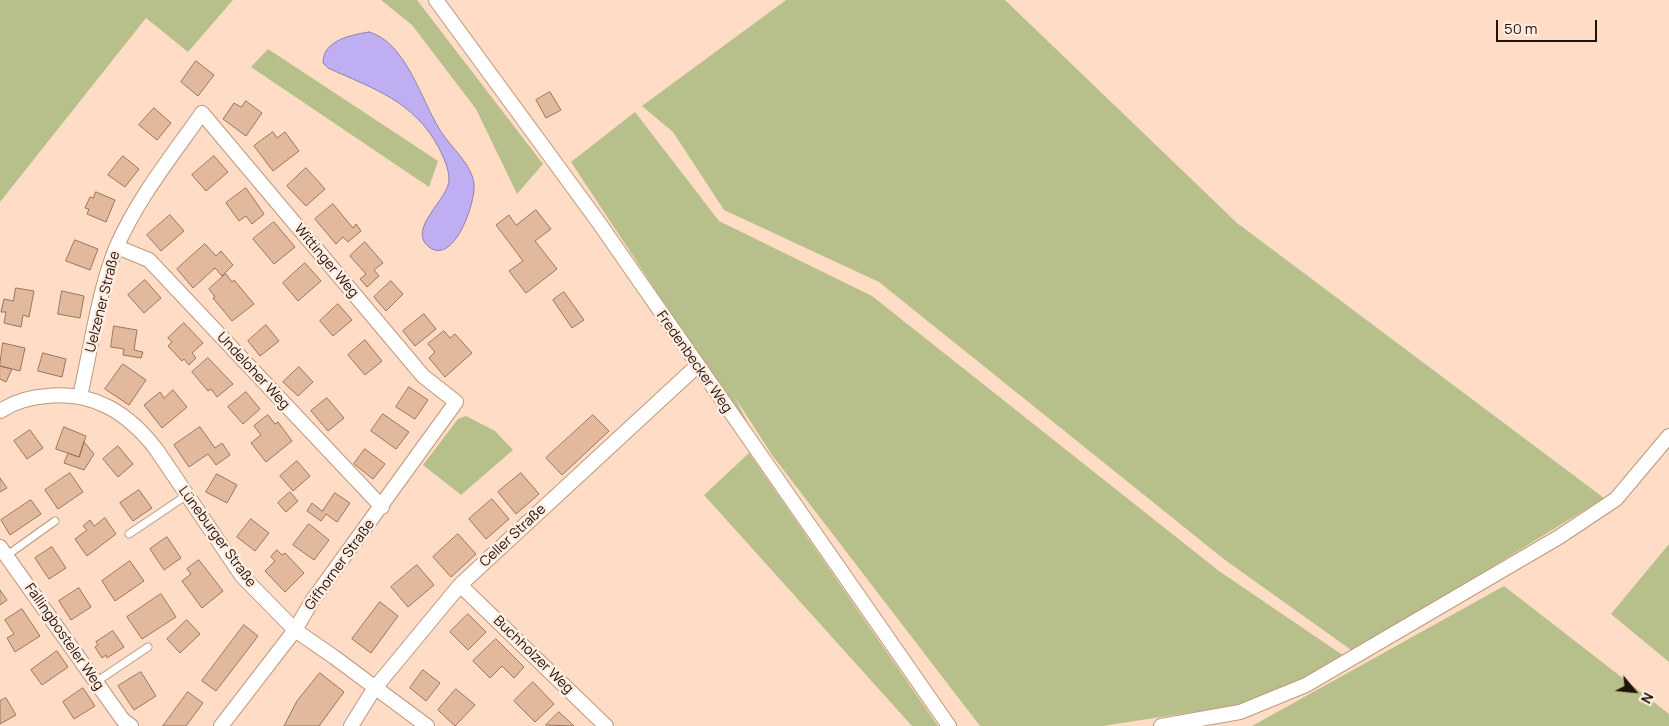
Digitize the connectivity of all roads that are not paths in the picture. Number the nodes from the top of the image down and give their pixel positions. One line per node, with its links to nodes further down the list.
1 (436, 0): 4 (street, Fredenbecker Weg)
2 (202, 112): 3 (street, Uelzener Straße); 6 (street, Wittinger Weg)
3 (116, 247): 5 (street, Uelzener Straße); 10 (street, Undeloher Weg)
4 (698, 366): 14 (street, Celler Straße); 24 (street, Fredenbecker Weg)
5 (80, 396): 7 (street, Lüneburger Straße); 9 (street, Lüneburger Straße)
6 (456, 402): 10 (street, Gifhorner Straße)
7 (0, 411)
8 (1669, 436): 25 (street)
9 (187, 495): 12 (lane); 15 (street, Lüneburger Straße)
10 (382, 507): 15 (street, Gifhorner Straße)
11 (55, 521): 13 (lane)
12 (129, 534)
13 (3, 551): 17 (street, Fallingbosteler Weg)
14 (460, 585): 18 (street, Celler Straße); 23 (street, Buchholzer Weg)
15 (295, 630): 18 (street, Lüneburger Straße); 20 (street, Gifhorner Straße)
16 (148, 647): 17 (lane)
17 (96, 682): 19 (street, Fallingbosteler Weg)
18 (374, 689): 21 (street, Celler Straße); 22 (street, Lüneburger Straße)
19 (130, 726)
20 (221, 726)
21 (351, 726)
22 (427, 726)
23 (606, 726)
24 (948, 726)
25 (1161, 726)

